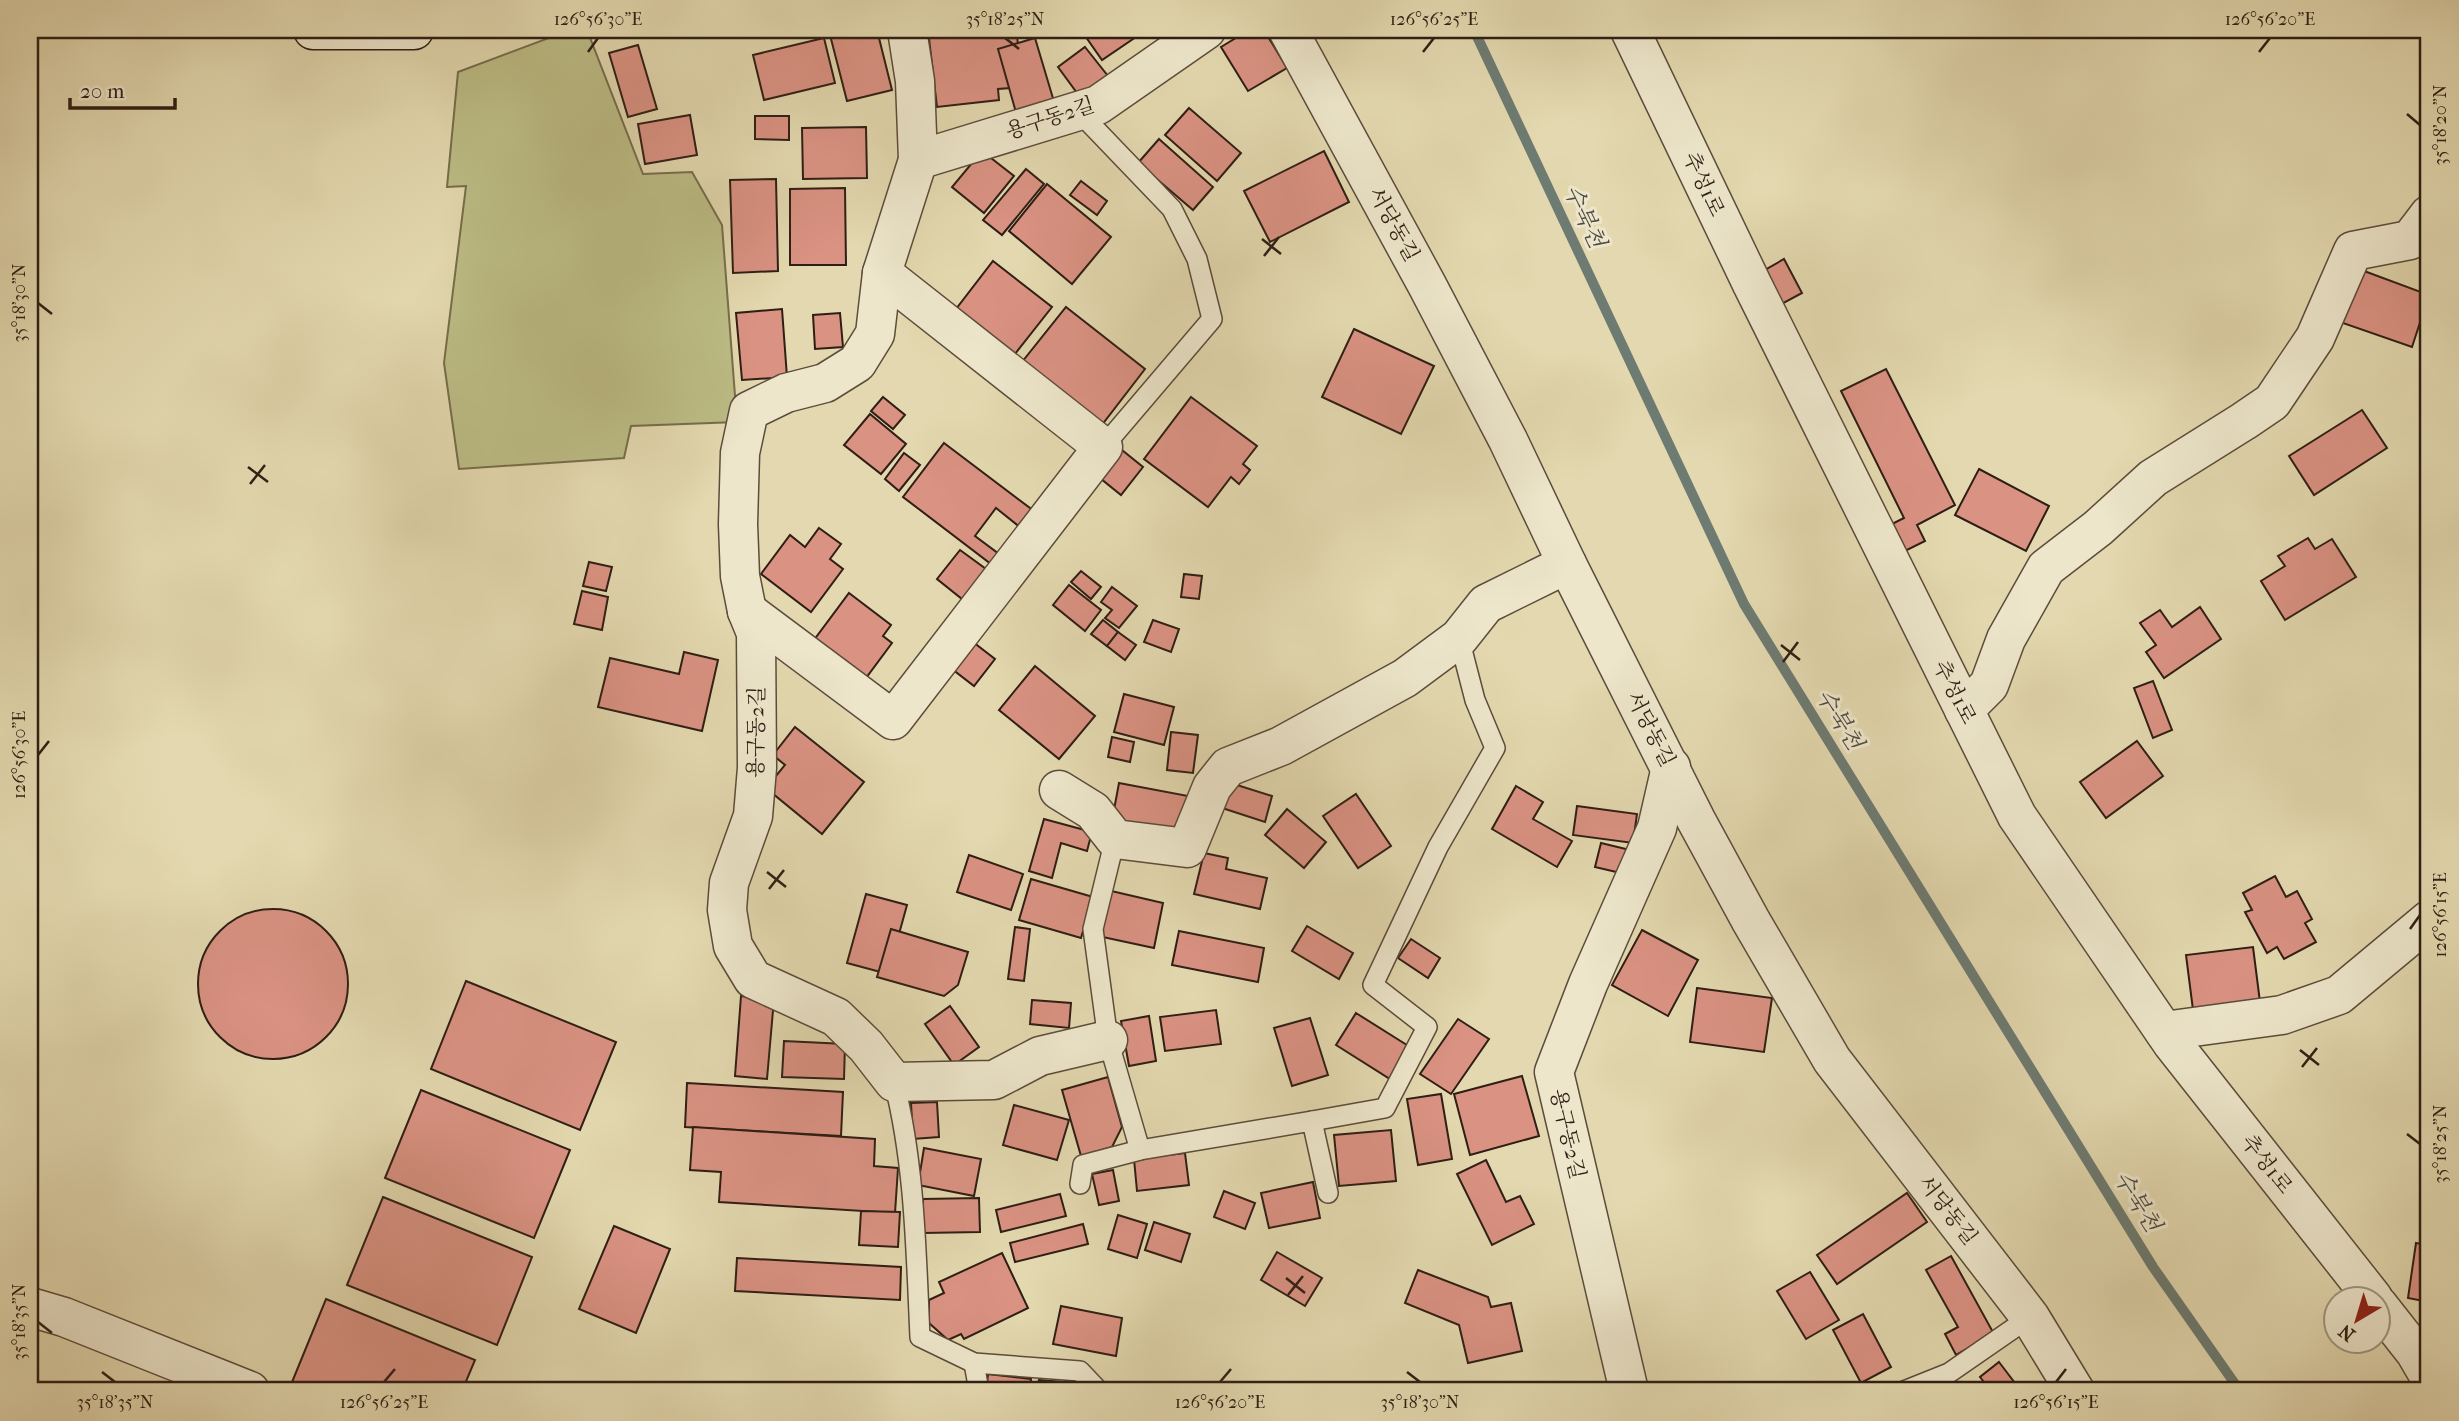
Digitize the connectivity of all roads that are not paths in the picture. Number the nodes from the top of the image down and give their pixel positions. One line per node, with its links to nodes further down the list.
1 (313, 30): 2 (street)
2 (414, 30)
3 (907, 30): 8 (street, 용구동2길)
4 (1206, 30): 7 (street, 용구동2길)
5 (1288, 30): 12 (street, 서당동길)
6 (1630, 30): 15 (street, 추성1로)
7 (1078, 111): 8 (street, 용구동2길); 11 (lane)
8 (918, 160): 10 (street, 용구동2길)
9 (2429, 215): 15 (street)
10 (882, 273): 11 (street); 13 (street, 용구동2길)
11 (1104, 447): 13 (street)
12 (1567, 564): 14 (street); 16 (street, 서당동길)
13 (747, 611): 22 (street, 용구동2길)
14 (1459, 638): 18 (street); 23 (lane)
15 (1964, 710): 20 (street, 추성1로)
16 (1671, 767): 29 (street, 서당동길); 36 (street, 용구동2길)
17 (1059, 789): 18 (street)
18 (1115, 839): 21 (lane)
19 (2429, 920): 20 (street)
20 (2164, 1031): 27 (street, 추성1로)
21 (1108, 1040): 22 (street); 24 (lane)
22 (894, 1082): 31 (lane)
23 (1312, 1121): 24 (lane); 26 (lane)
24 (1140, 1150): 25 (lane)
25 (1080, 1184)
26 (1328, 1193)
27 (2362, 1284)
28 (30, 1307): 33 (street)
29 (2029, 1317): 37 (lane); 38 (street, 서당동길)
30 (2392, 1323): 32 (street)
31 (974, 1363): 34 (lane); 35 (lane)
32 (2429, 1376)
33 (250, 1391)
34 (979, 1391)
35 (1099, 1391)
36 (1629, 1391)
37 (1904, 1391)
38 (2075, 1391)

